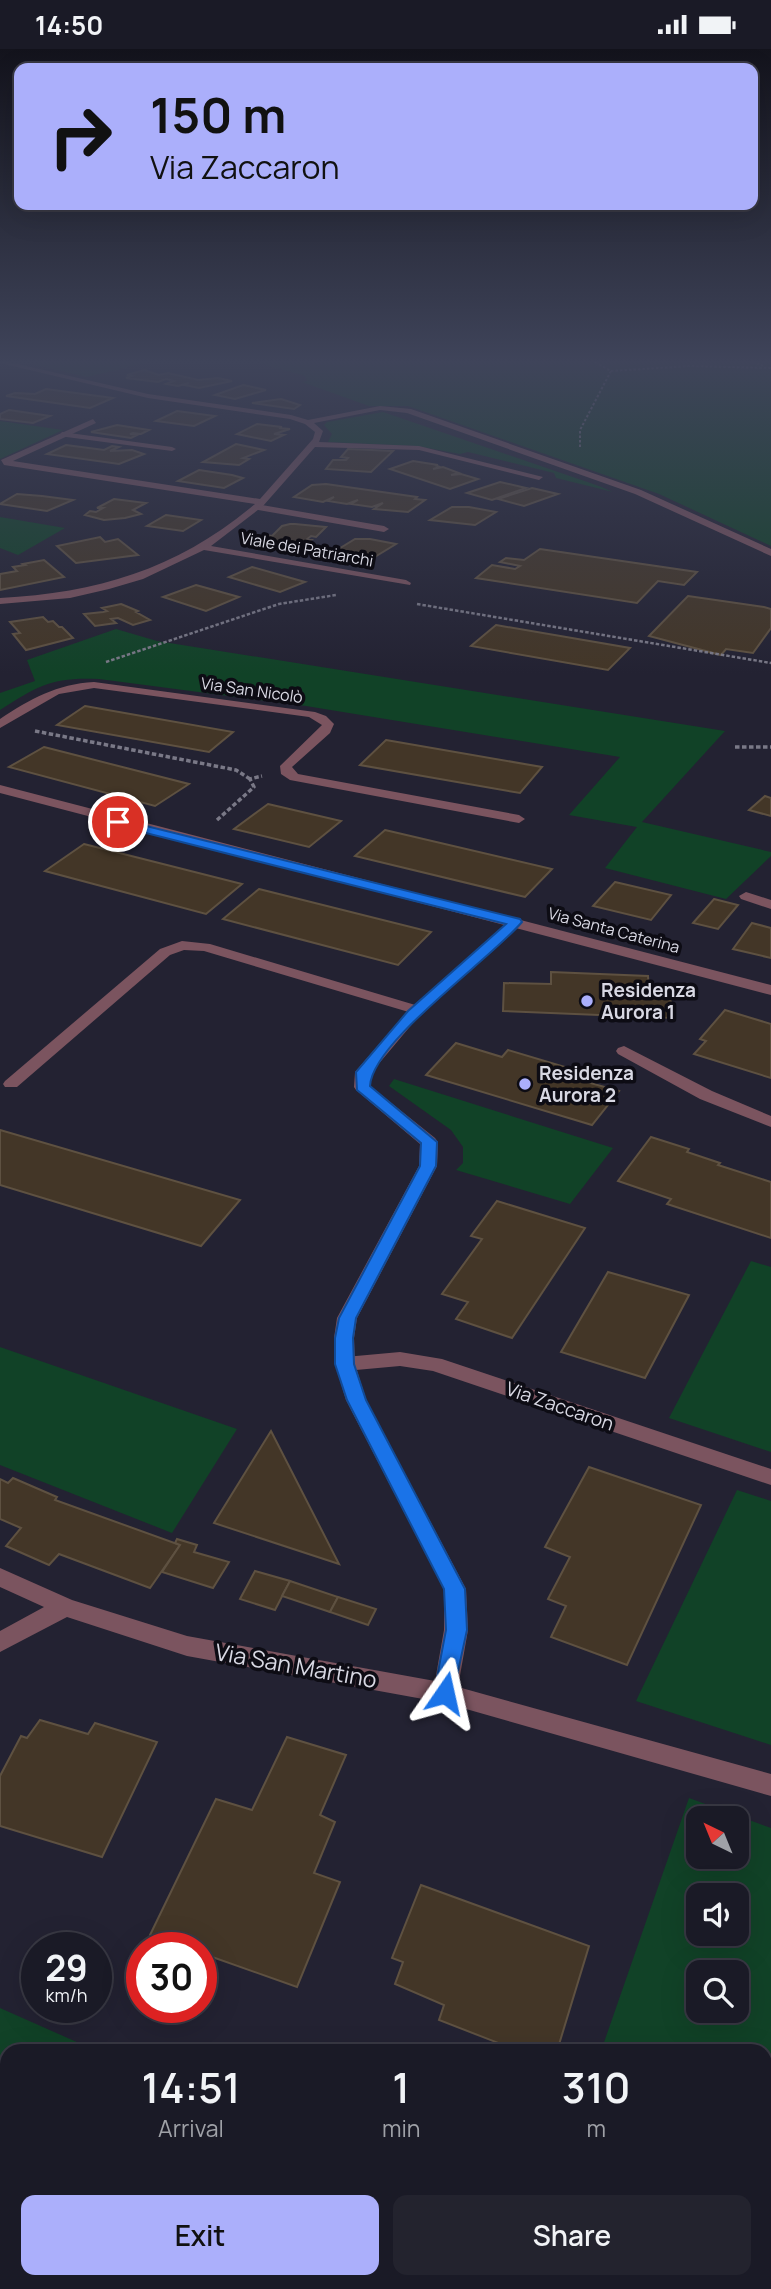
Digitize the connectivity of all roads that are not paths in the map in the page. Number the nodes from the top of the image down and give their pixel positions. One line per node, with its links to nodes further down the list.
1 (17, 465): 6 (street)
2 (295, 465): 6 (street, Viale dei Patriarchi)
3 (487, 465): 5 (street)
4 (562, 465): 9 (street)
5 (539, 477)
6 (259, 505): 7 (street, Viale dei Patriarchi); 8 (street, Viale dei Patriarchi)
7 (384, 529)
8 (203, 547): 10 (street, Viale dei Patriarchi); 11 (street, Viale dei Patriarchi)
9 (771, 553)
10 (406, 583)
11 (0, 601)
12 (0, 724): 14 (street, Via San Nicolò)
13 (0, 789): 17 (street, Via Santa Caterina)
14 (519, 819)
15 (746, 896): 16 (street)
16 (771, 905)
17 (516, 922): 18 (street, Via Santa Caterina); 19 (street)
18 (771, 990)
19 (417, 1010): 21 (street); 23 (street)
20 (624, 1051): 22 (street)
21 (11, 1084)
22 (771, 1122)
23 (345, 1364): 24 (street, Via Zaccaron); 28 (street)
24 (771, 1477)
25 (0, 1577): 26 (street, Via San Martino)
26 (65, 1607): 27 (street); 28 (street, Via San Martino)
27 (0, 1642)
28 (445, 1693): 29 (street, Via San Martino)
29 (771, 1786)

